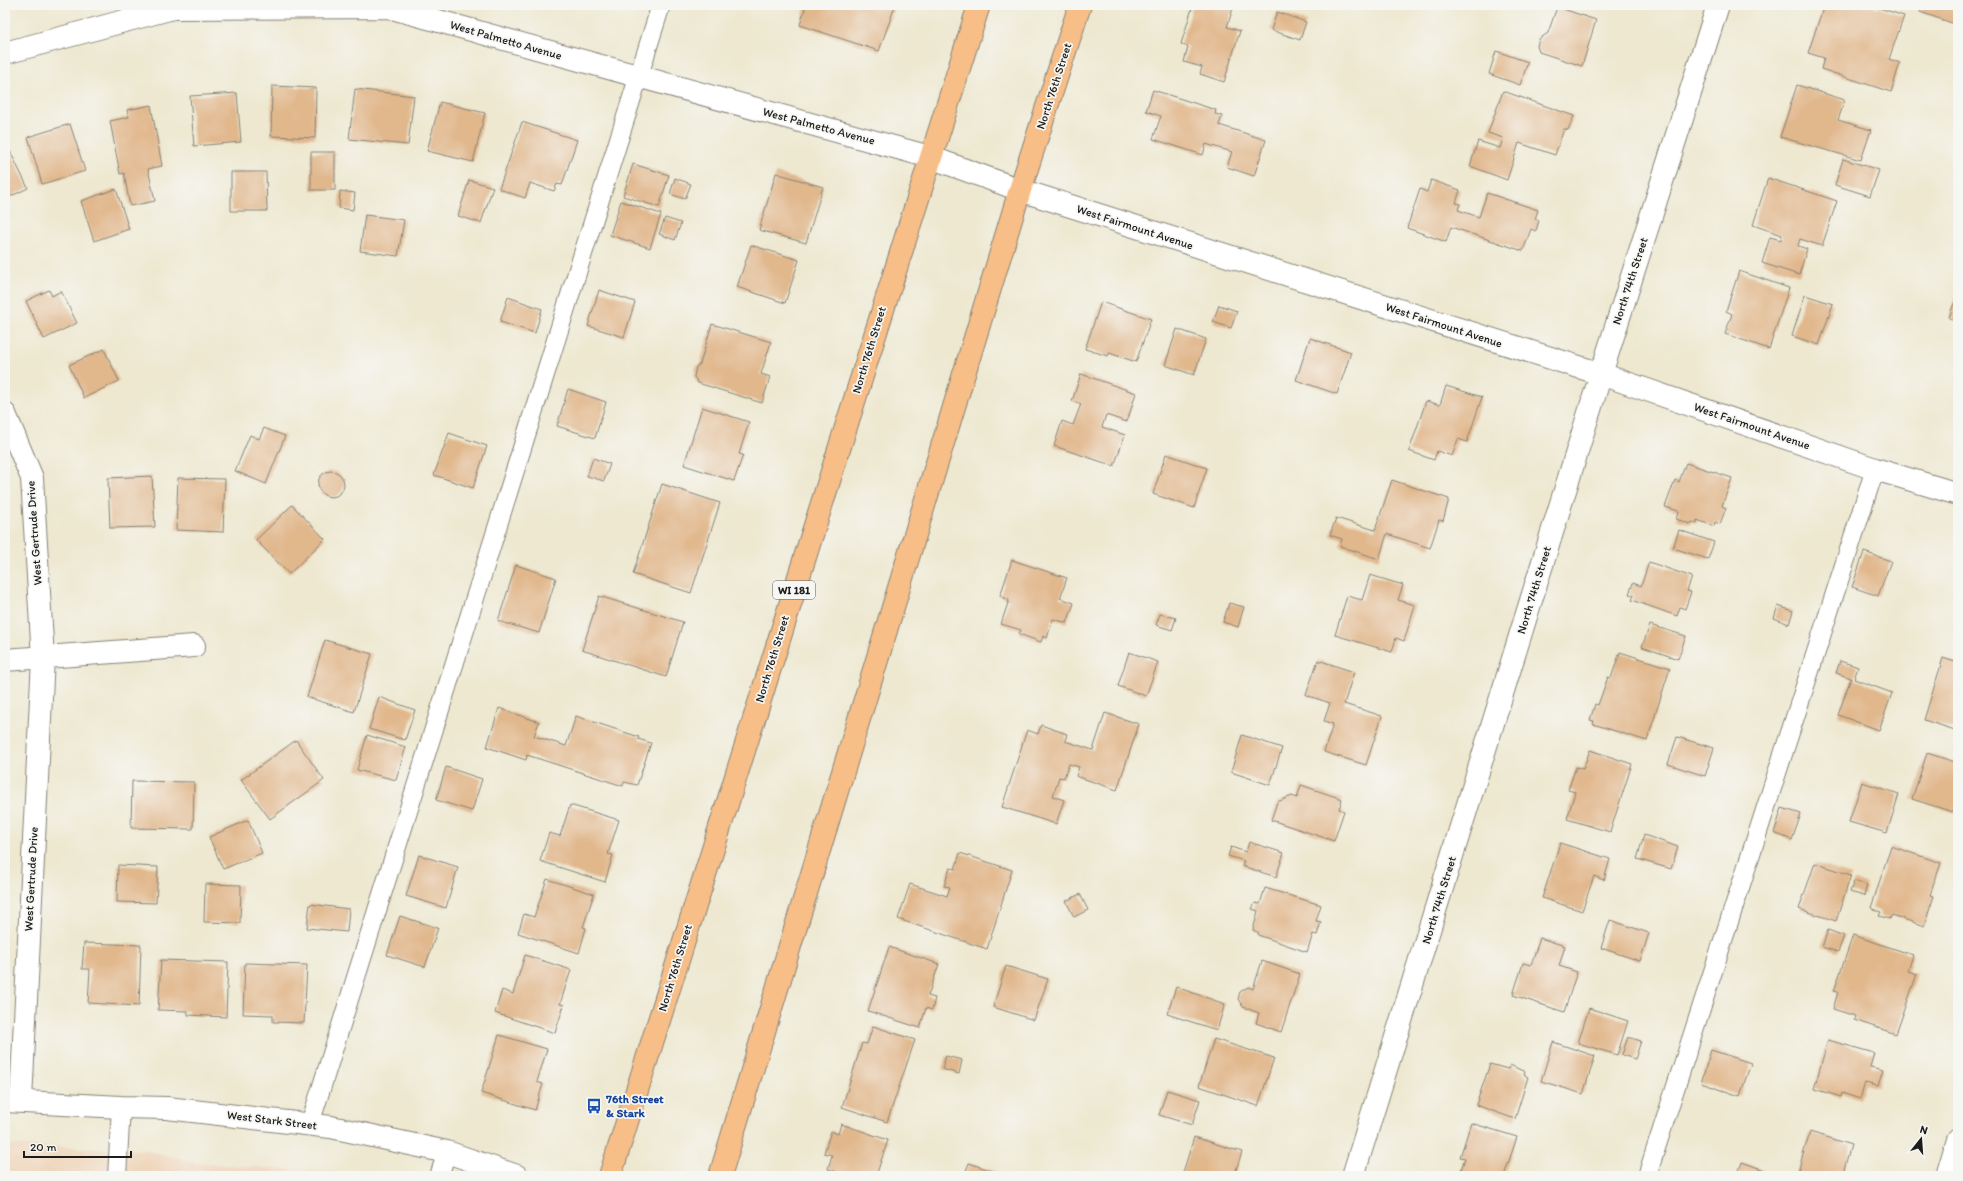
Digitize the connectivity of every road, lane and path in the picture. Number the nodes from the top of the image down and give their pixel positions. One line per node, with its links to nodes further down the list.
1 (661, 5): 7 (lane)
2 (979, 5): 8 (main road, North 76th Street / WI 181)
3 (1080, 5): 9 (main road, North 76th Street)
4 (1718, 5): 10 (street, North 74th Street)
5 (388, 6): 6 (street, West Palmetto Avenue); 7 (street, West Palmetto Avenue)
6 (5, 53)
7 (638, 77): 8 (street, West Palmetto Avenue); 19 (lane)
8 (930, 157): 9 (street, West Fairmount Avenue); 27 (main road, North 76th Street / WI 181)
9 (1020, 190): 10 (street, West Fairmount Avenue); 28 (main road, North 76th Street)
10 (1601, 374): 12 (street, West Fairmount Avenue); 29 (street, North 74th Street)
11 (5, 414): 15 (street, West Gertrude Drive)
12 (1875, 469): 13 (street, West Fairmount Avenue); 30 (lane)
13 (1958, 494)
14 (194, 646): 15 (street)
15 (42, 658): 16 (street); 17 (street, West Gertrude Drive)
16 (5, 660)
17 (13, 1100): 18 (street, West Stark Street)
18 (121, 1107): 19 (street, West Stark Street); 24 (lane)
19 (310, 1124): 22 (street, West Stark Street)
20 (1958, 1139): 31 (street)
21 (7, 1140): 23 (path)
22 (447, 1152): 25 (lane); 26 (street, West Stark Street)
23 (5, 1165)
24 (117, 1176)
25 (439, 1176)
26 (517, 1176)
27 (610, 1176)
28 (720, 1176)
29 (1353, 1176)
30 (1647, 1176)
31 (1947, 1176)

